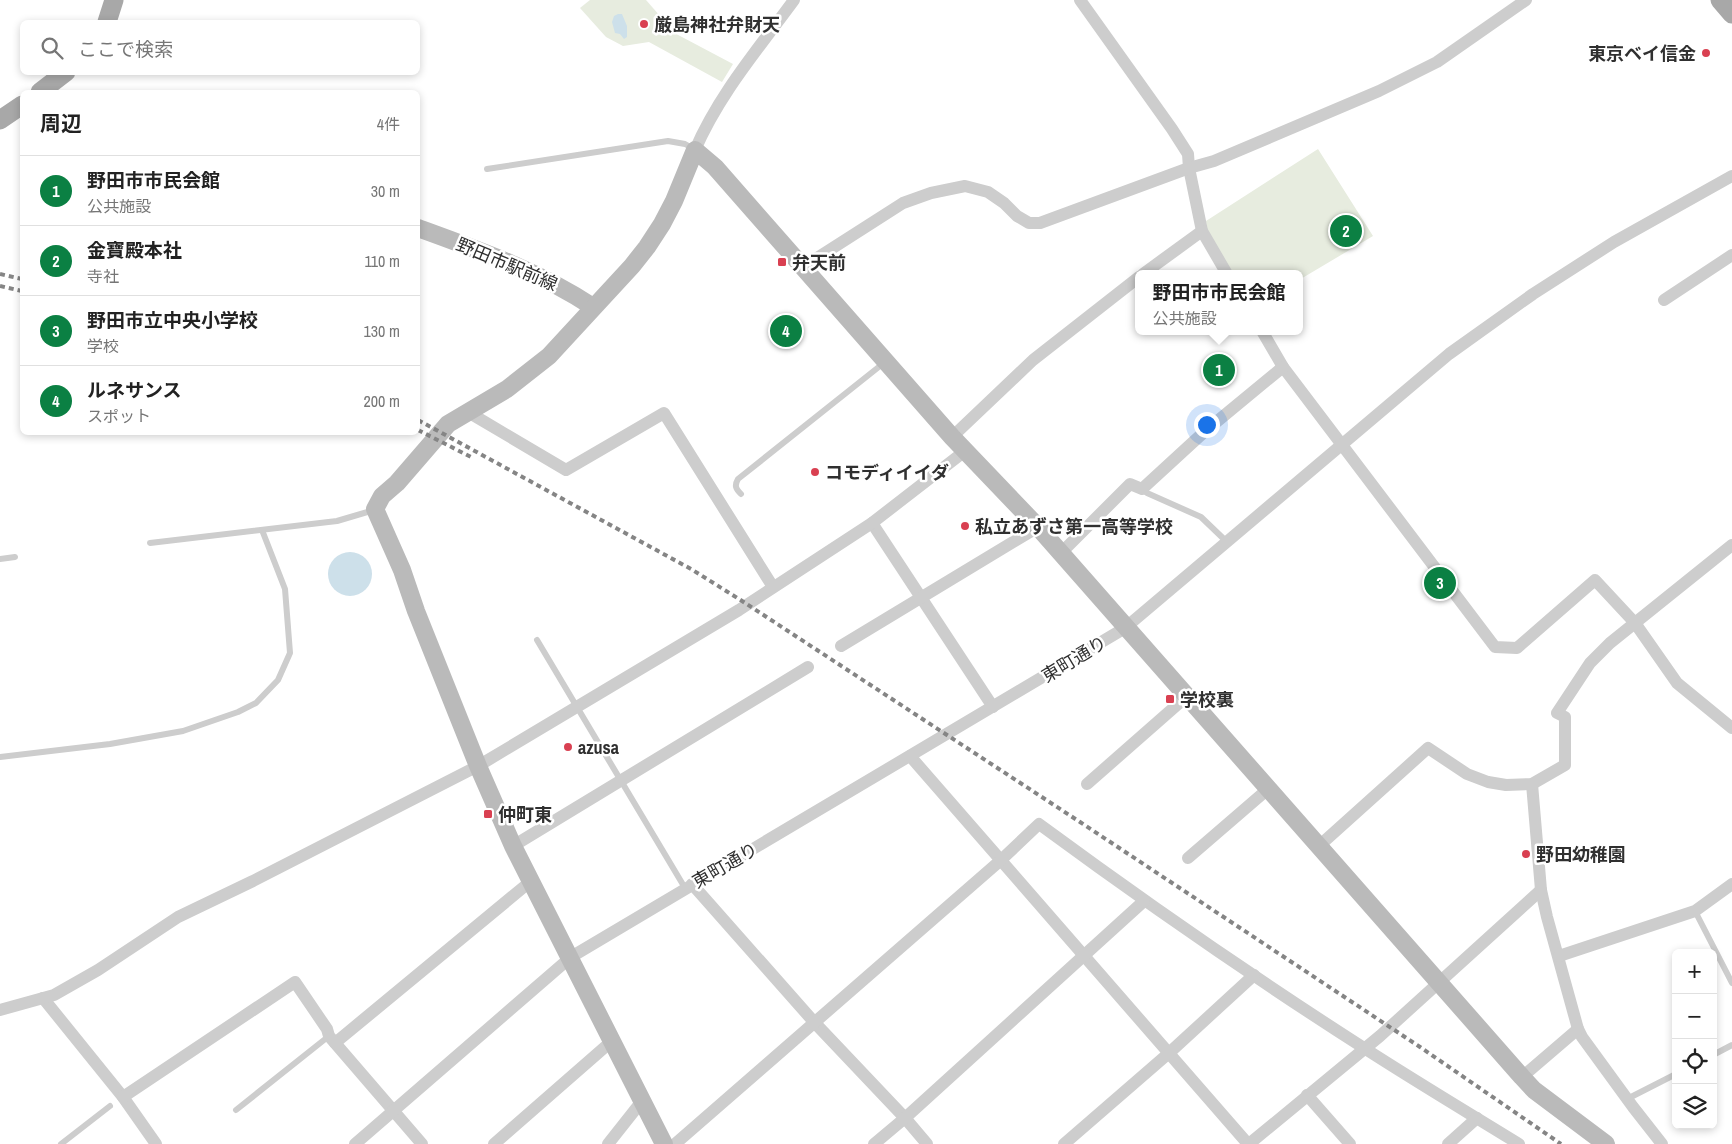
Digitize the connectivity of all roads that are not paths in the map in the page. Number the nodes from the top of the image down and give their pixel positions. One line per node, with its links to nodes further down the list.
1 (114, 0): 7 (main road)
2 (794, 0): 12 (street)
3 (1080, 0): 13 (street)
4 (1526, 0): 13 (street)
5 (1720, 0): 6 (main road)
6 (1732, 14)
7 (108, 20)
8 (62, 75): 9 (main road)
9 (43, 90)
10 (20, 106): 11 (main road)
11 (0, 120)
12 (695, 150): 14 (lane); 19 (street); 24 (street)
13 (1189, 168): 17 (street); 19 (street)
14 (487, 169)
15 (1732, 176): 30 (street, 東町通り)
16 (420, 229): 24 (street, 野田市駅前線)
17 (1202, 231): 20 (street); 21 (street)
18 (1732, 255): 23 (street)
19 (803, 267): 26 (street)
20 (1148, 270)
21 (1225, 270)
22 (1135, 280): 29 (street)
23 (1664, 300)
24 (593, 307): 28 (street)
25 (1264, 335): 27 (street)
26 (886, 361): 29 (street); 33 (lane)
27 (1284, 367): 30 (street); 32 (street)
28 (468, 412): 34 (street); 44 (street)
29 (952, 436): 31 (street)
30 (1343, 444): 38 (street, 東町通り); 46 (street)
31 (966, 451): 35 (street); 36 (street)
32 (1142, 488): 38 (lane); 41 (street)
33 (741, 494)
34 (375, 509): 37 (lane); 57 (street)
35 (872, 523): 44 (street); 45 (street)
36 (1038, 528): 41 (street); 45 (street)
37 (262, 530): 39 (lane); 56 (lane)
38 (1227, 542): 47 (street, 東町通り)
39 (150, 543)
40 (1732, 545): 46 (street)
41 (1060, 554): 47 (street)
42 (15, 557): 43 (lane)
43 (0, 559)
44 (774, 587): 52 (street)
45 (921, 598): 49 (street); 53 (street)
46 (1636, 623): 54 (street); 60 (street)
47 (1125, 628): 51 (street); 53 (street, 東町通り)
48 (537, 640): 52 (lane)
49 (841, 646)
50 (808, 667): 58 (street)
51 (1186, 697): 59 (street); 61 (street)
52 (577, 706): 57 (street); 58 (lane)
53 (993, 707): 55 (street, 東町通り)
54 (1732, 728)
55 (910, 756): 65 (street); 68 (street, 東町通り)
56 (0, 757)
57 (478, 766): 62 (street); 78 (street)
58 (621, 782): 62 (street); 68 (lane)
59 (1087, 784)
60 (1532, 784): 63 (street); 69 (street)
61 (1268, 789): 63 (street); 64 (street)
62 (513, 846): 66 (street)
63 (1319, 846): 76 (street)
64 (1188, 858)
65 (1001, 860): 70 (street); 72 (street); 80 (street)
66 (531, 881): 74 (street); 82 (street)
67 (1732, 884): 71 (street)
68 (689, 886): 74 (street, 東町通り); 80 (street)
69 (1541, 890): 73 (street); 76 (street)
70 (1144, 901): 72 (street); 75 (street)
71 (1695, 911): 73 (street); 77 (lane)
72 (1084, 956): 86 (street); 97 (street)
73 (1559, 956): 81 (street)
74 (571, 957): 83 (street); 96 (street, 東町通り)
75 (1254, 975): 85 (street); 86 (street)
76 (1437, 982): 85 (street); 89 (street)
77 (1732, 983)
78 (43, 998): 79 (street); 91 (street)
79 (0, 1010)
80 (814, 1022): 97 (street); 106 (street)
81 (1578, 1029): 89 (street); 92 (street)
82 (332, 1039): 91 (street); 95 (lane); 96 (street)
83 (613, 1040): 93 (street); 103 (street)
84 (1732, 1045): 87 (lane)
85 (1363, 1048): 90 (street); 98 (street)
86 (1169, 1053): 109 (street); 110 (street)
87 (1717, 1053)
88 (1672, 1076): 92 (lane)
89 (1522, 1077): 114 (street)
90 (1307, 1095): 110 (street); 111 (street)
91 (123, 1097): 100 (street)
92 (1627, 1099): 115 (street)
93 (642, 1101): 104 (street); 105 (street)
94 (110, 1106): 99 (lane)
95 (236, 1110)
96 (393, 1111): 101 (street, 東町通り); 102 (street)
97 (905, 1118): 107 (street); 108 (street)
98 (1477, 1118): 112 (street); 113 (street)
99 (60, 1144)
100 (156, 1144)
101 (355, 1144)
102 (422, 1144)
103 (494, 1144)
104 (608, 1144)
105 (664, 1144)
106 (675, 1144)
107 (874, 1144)
108 (927, 1144)
109 (1064, 1144)
110 (1249, 1144)
111 (1350, 1144)
112 (1448, 1144)
113 (1519, 1144)
114 (1606, 1144)
115 (1662, 1144)

